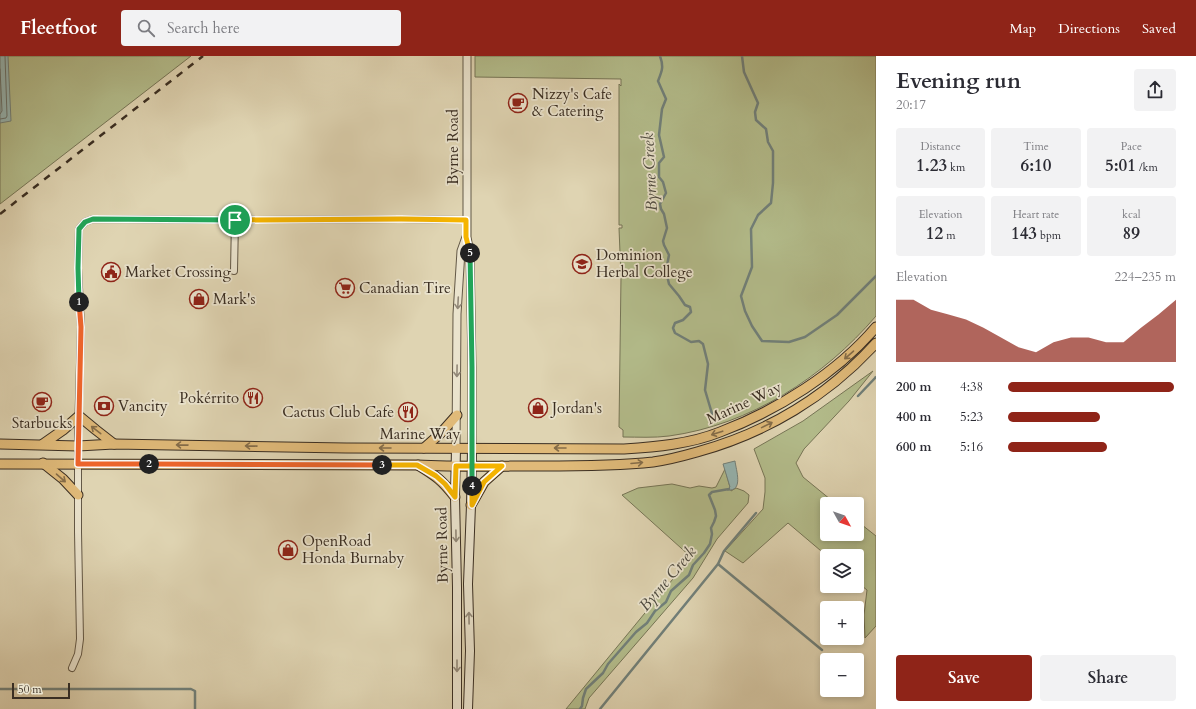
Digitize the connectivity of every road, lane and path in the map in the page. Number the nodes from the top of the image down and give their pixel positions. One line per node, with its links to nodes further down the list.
1 (467, 56): 3 (street, Byrne Road)
2 (235, 220): 3 (street); 5 (street); 9 (street)
3 (466, 220): 4 (street, Byrne Road)
4 (466, 237): 8 (street, Byrne Road, one-way to 8); 16 (street, Byrne Road)
5 (234, 271)
6 (876, 327): 16 (main road, Marine Way, one-way to 16)
7 (876, 343): 22 (main road, Marine Way, one-way to 7)
8 (456, 415): 14 (main road); 15 (street, Byrne Road)
9 (79, 416): 11 (main road); 12 (main road, one-way to 9); 13 (street)
10 (0, 444): 11 (main road, Marine Way)
11 (43, 444): 13 (main road, Marine Way)
12 (114, 444): 13 (main road, Marine Way); 14 (main road, Marine Way, one-way to 12)
13 (78, 446): 19 (street)
14 (424, 448): 15 (main road, Marine Way)
15 (456, 448): 16 (main road, Marine Way); 21 (main road, Byrne Road)
16 (472, 448): 23 (main road, Byrne Road)
17 (43, 463): 18 (main road, Marine Way); 19 (main road, Marine Way); 24 (main road, one-way to 24)
18 (0, 464)
19 (78, 464): 20 (main road, Marine Way); 24 (street)
20 (417, 465): 21 (main road, Marine Way); 25 (main road)
21 (456, 466): 23 (main road, Marine Way); 25 (main road, Byrne Road)
22 (502, 466): 23 (main road, Marine Way); 26 (main road)
23 (472, 467): 26 (main road, Byrne Road)
24 (78, 495): 27 (street)
25 (455, 497): 28 (main road, Byrne Road, one-way to 28)
26 (472, 505): 29 (main road, Byrne Road, one-way to 26)
27 (72, 668)
28 (457, 709)
29 (468, 709)

